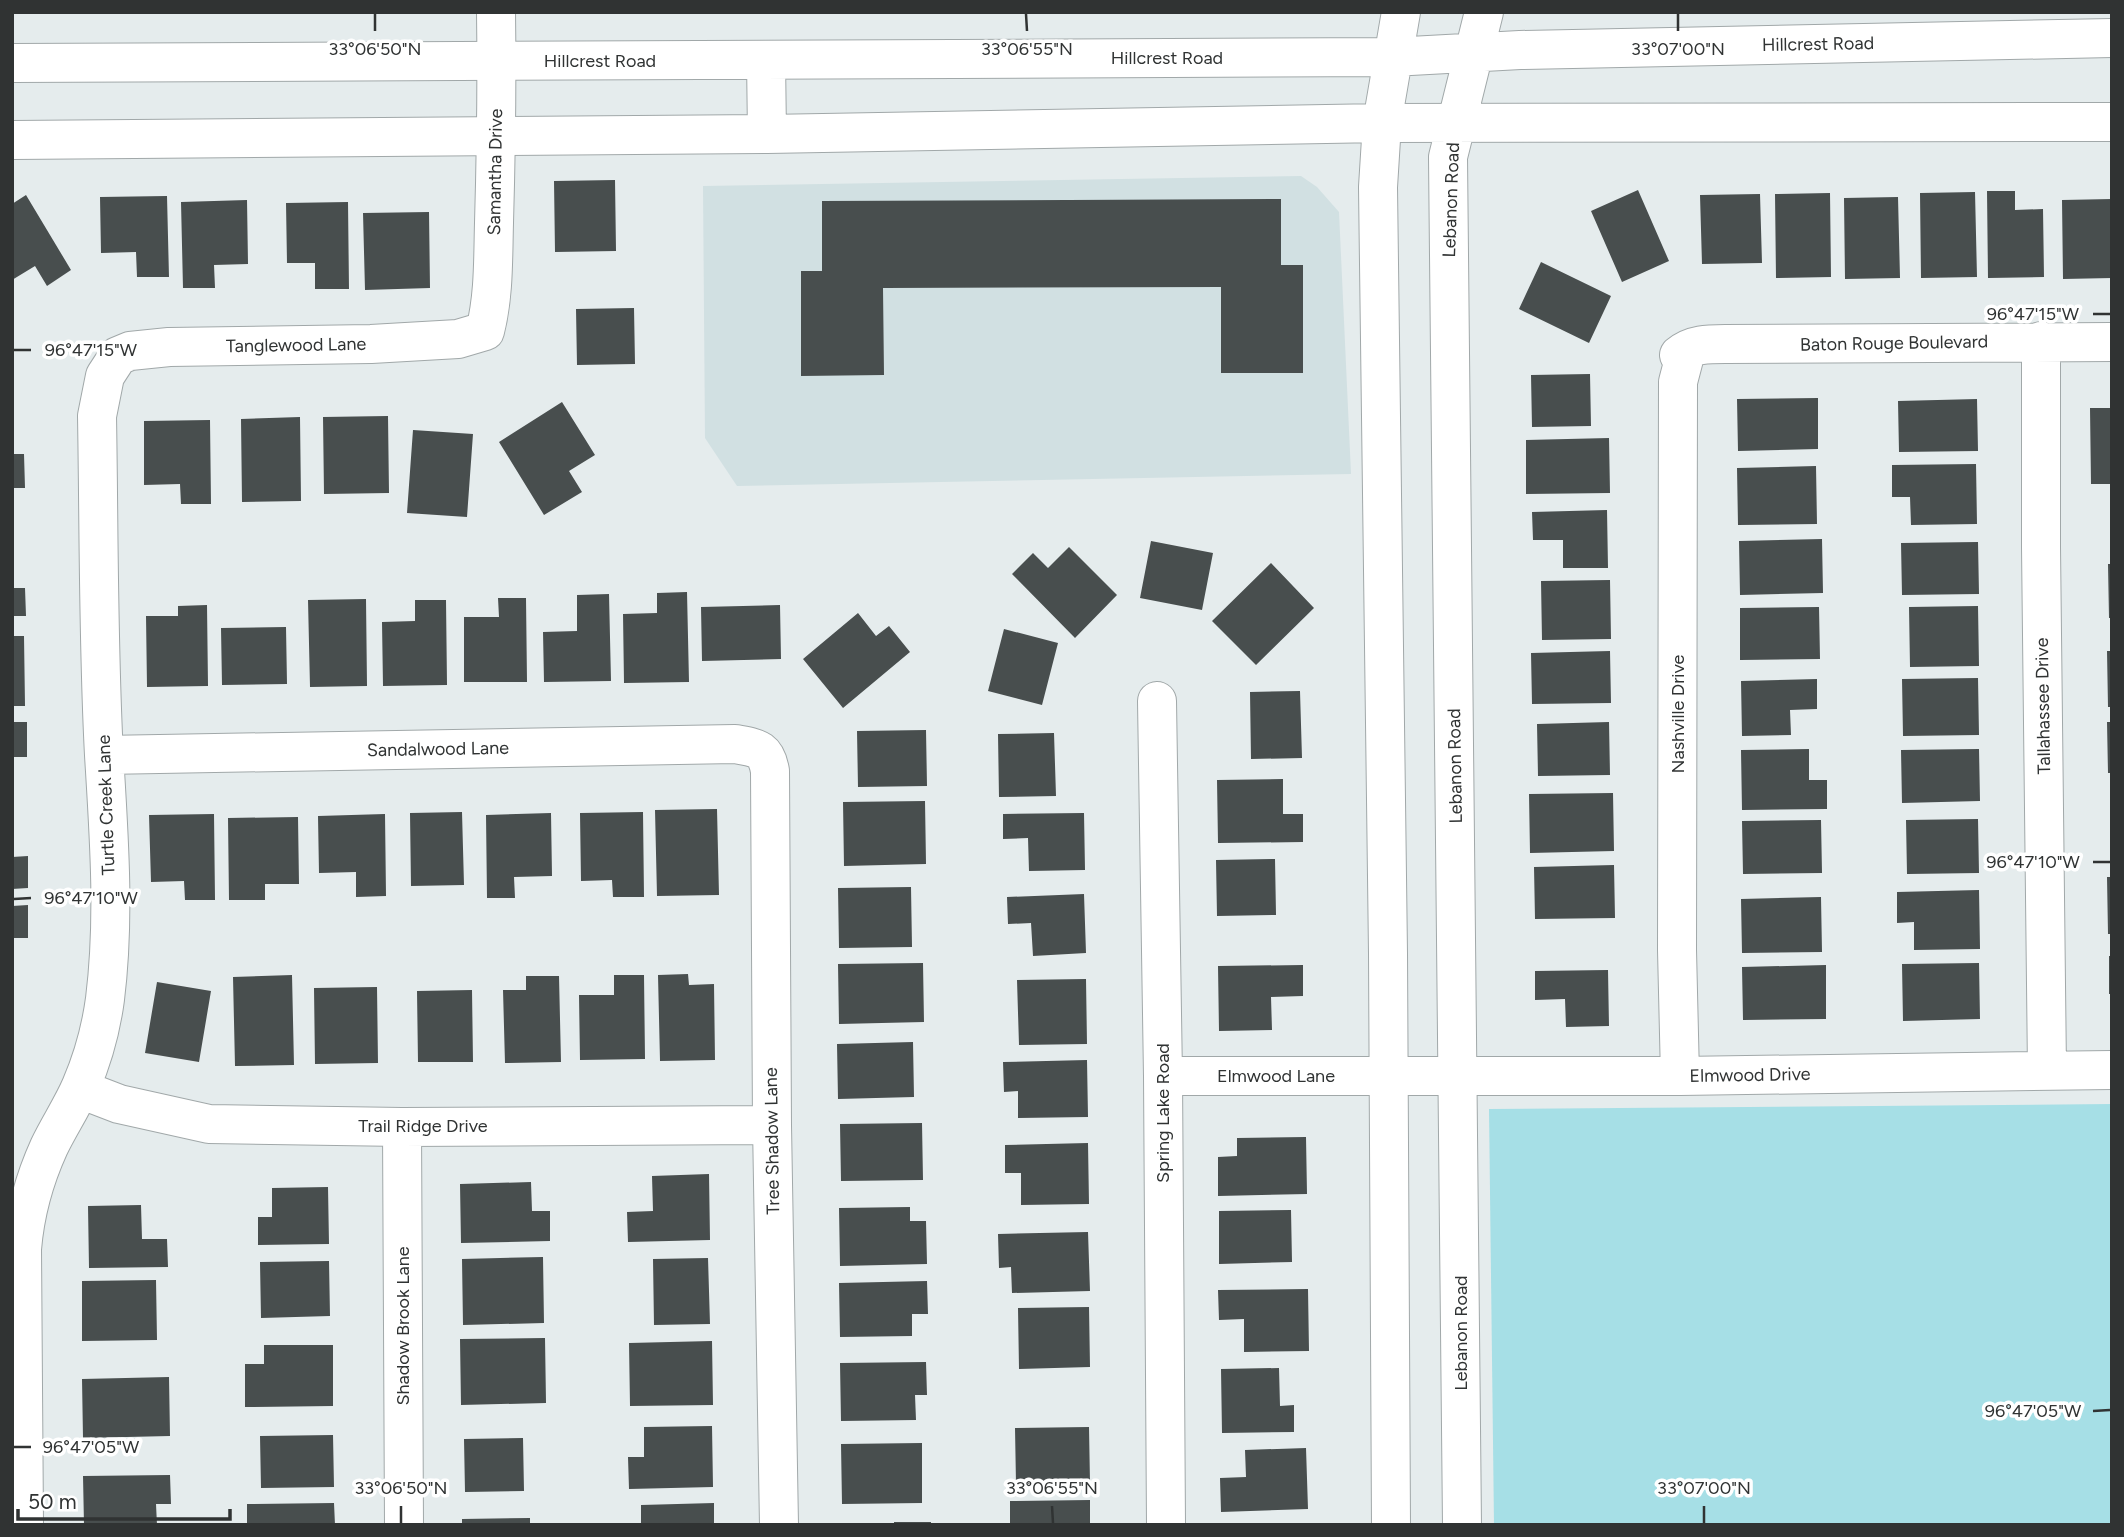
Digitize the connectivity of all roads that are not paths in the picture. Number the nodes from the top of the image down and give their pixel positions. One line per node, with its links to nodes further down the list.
1 (496, 12): 8 (street, Samantha Drive)
2 (1401, 12): 6 (street)
3 (1483, 12): 5 (street, Lebanon Road)
4 (2112, 38): 5 (street, Hillcrest Road)
5 (1475, 51): 6 (street, Hillcrest Road); 12 (street, Lebanon Road)
6 (1392, 57): 7 (street, Hillcrest Road); 11 (street)
7 (766, 60): 8 (street, Hillcrest Road); 13 (street)
8 (497, 61): 9 (street, Hillcrest Road); 14 (street, Samantha Drive)
9 (12, 63)
10 (2112, 122): 12 (street)
11 (1382, 123): 12 (street); 13 (street); 27 (street)
12 (1455, 124): 28 (street, Lebanon Road)
13 (767, 134): 14 (street)
14 (496, 135): 15 (street); 16 (street, Samantha Drive)
15 (12, 140)
16 (485, 331): 20 (street, Tanglewood Lane)
17 (2041, 341): 18 (street, Baton Rouge Boulevard); 19 (street, Baton Rouge Boulevard); 25 (street, Tallahassee Drive)
18 (2112, 342)
19 (1679, 355): 29 (street, Nashville Drive)
20 (111, 366): 22 (street, Turtle Creek Lane)
21 (1157, 701): 26 (street, Spring Lake Road)
22 (104, 755): 23 (street, Sandalwood Lane); 30 (street, Turtle Creek Lane)
23 (768, 757): 31 (street, Tree Shadow Lane)
24 (2112, 1070): 25 (street, Elmwood Drive)
25 (2047, 1071): 29 (street, Elmwood Drive)
26 (1163, 1076): 27 (street, Elmwood Lane); 36 (street, Spring Lake Road)
27 (1388, 1076): 28 (street, Elmwood Drive); 37 (street)
28 (1459, 1076): 29 (street, Elmwood Drive); 38 (street, Lebanon Road)
29 (1680, 1076)
30 (80, 1088): 32 (street, Trail Ridge Drive); 33 (street, Turtle Creek Lane)
31 (772, 1125): 32 (street, Trail Ridge Drive); 35 (street, Tree Shadow Lane)
32 (402, 1127): 34 (street, Shadow Brook Lane)
33 (24, 1525)
34 (404, 1525)
35 (779, 1525)
36 (1166, 1525)
37 (1391, 1525)
38 (1462, 1525)

